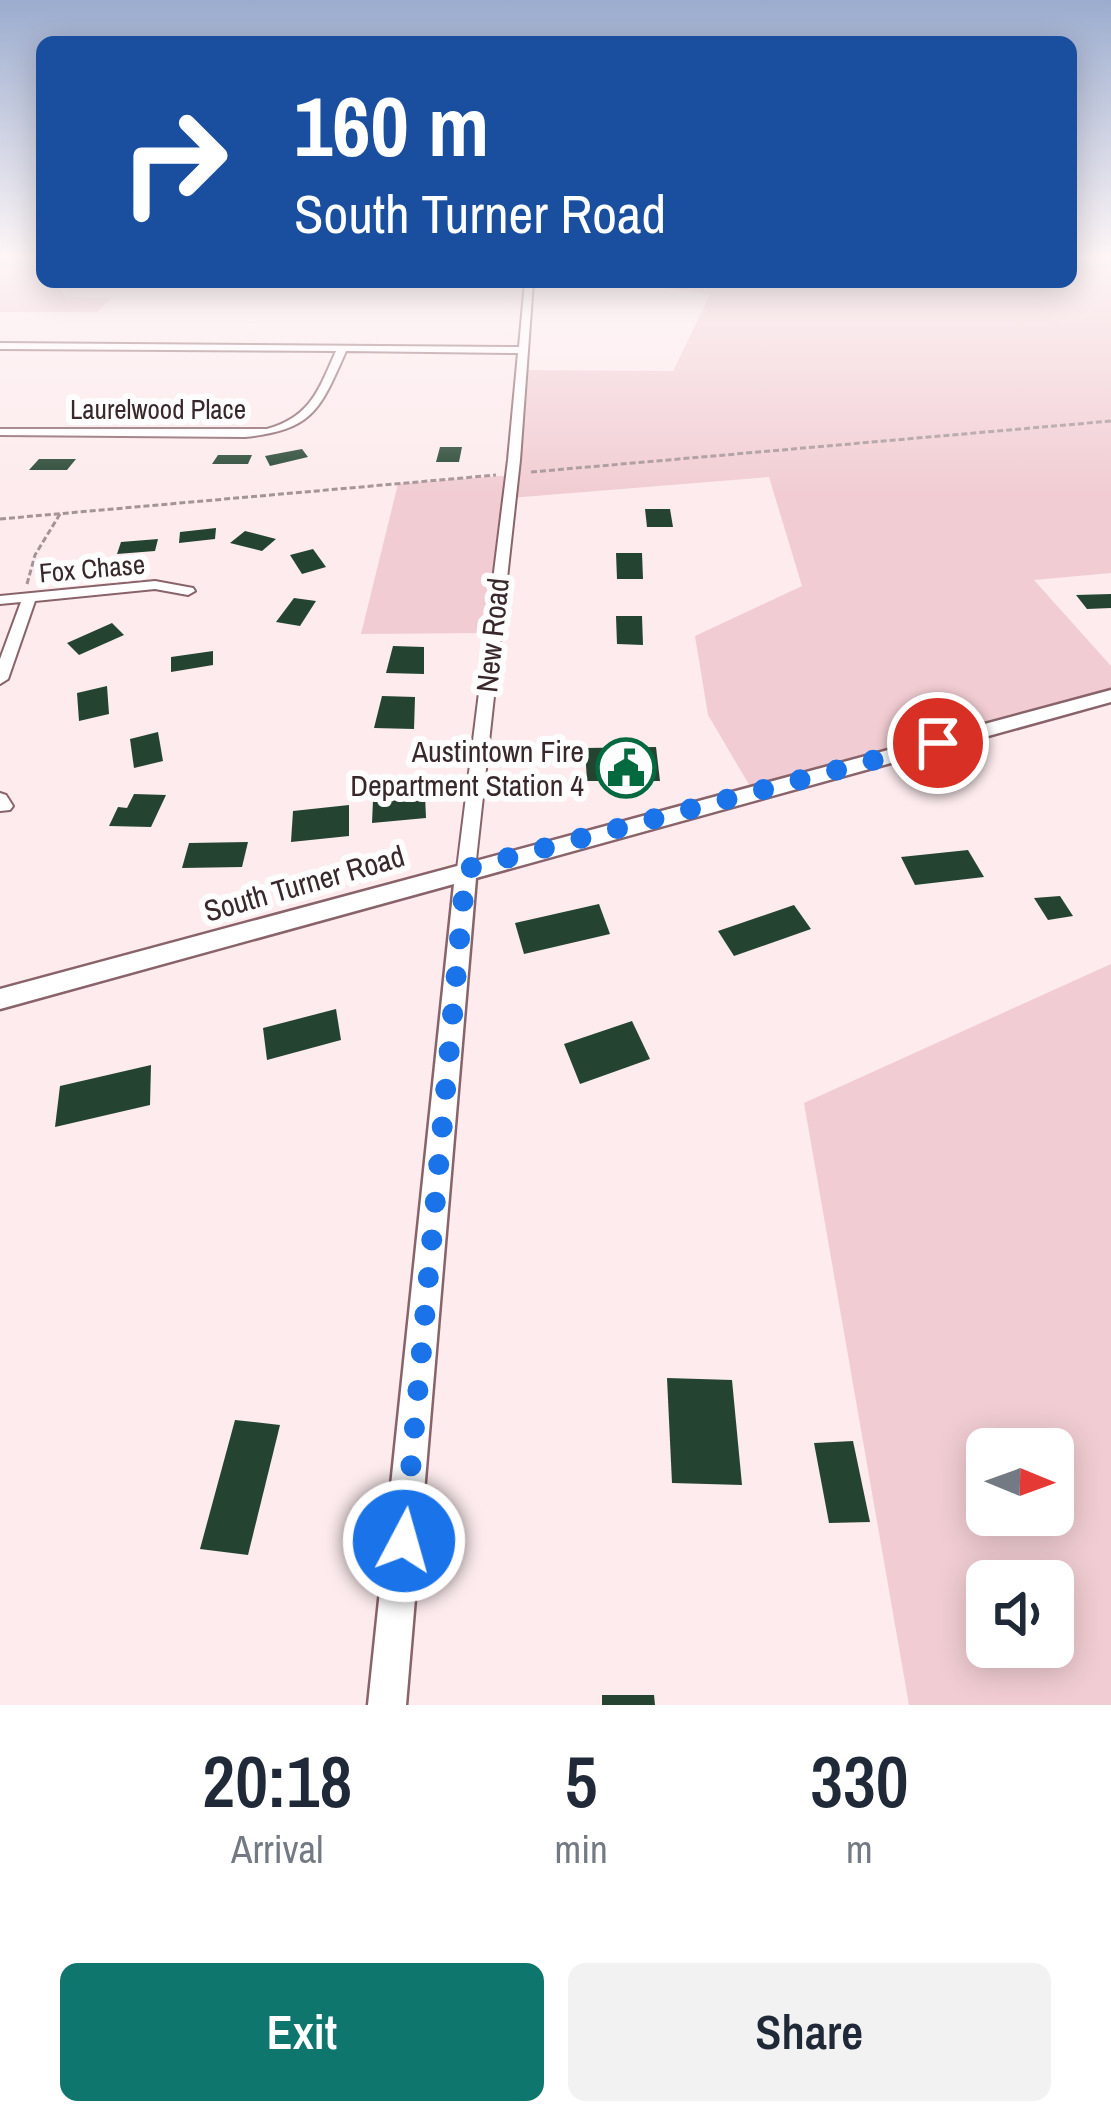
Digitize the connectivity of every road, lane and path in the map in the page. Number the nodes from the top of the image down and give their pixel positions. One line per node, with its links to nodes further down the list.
1 (524, 334): 4 (street, New Road)
2 (0, 346): 3 (street)
3 (342, 349): 4 (street); 6 (street, Laurelwood Place)
4 (522, 350): 16 (street, New Road)
5 (1111, 421): 7 (path)
6 (0, 432)
7 (543, 471)
8 (481, 476): 9 (path)
9 (60, 514): 10 (path); 12 (path)
10 (0, 519)
11 (188, 591): 12 (street, Fox Chase)
12 (27, 598): 13 (street, Fox Chase); 14 (street)
13 (0, 600)
14 (0, 679)
15 (1111, 696): 16 (street, South Turner Road)
16 (466, 869): 17 (street, South Turner Road); 18 (street, New Road)
17 (0, 999)
18 (387, 1705)

